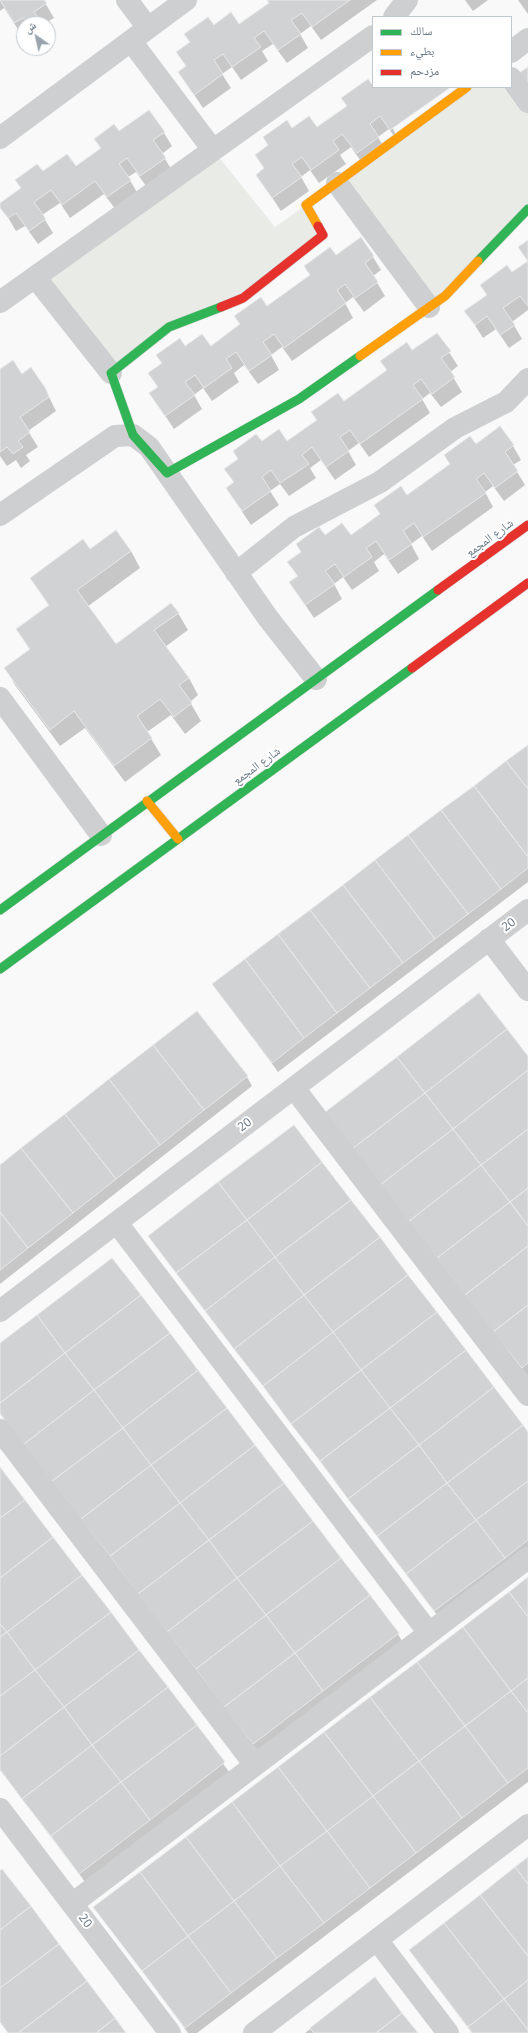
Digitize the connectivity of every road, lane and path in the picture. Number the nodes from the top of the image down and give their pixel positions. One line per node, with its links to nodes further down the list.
1 (127, 0): 5 (street)
2 (186, 0): 5 (street)
3 (407, 0): 4 (street)
4 (395, 16)
5 (148, 28): 8 (street)
6 (372, 37): 14 (street)
7 (528, 39): 9 (street)
8 (131, 41): 13 (street); 14 (street)
9 (512, 51)
10 (512, 79): 12 (street)
11 (466, 88): 15 (street)
12 (528, 102)
13 (1, 134)
14 (213, 150): 17 (street)
15 (337, 183): 19 (street); 20 (street)
16 (528, 209): 19 (street)
17 (35, 277): 18 (street); 20 (street)
18 (0, 302)
19 (429, 307): 23 (street)
20 (111, 373): 22 (street)
21 (528, 379): 26 (street)
22 (133, 435): 23 (street); 24 (street)
23 (167, 473): 26 (street)
24 (0, 515)
25 (528, 525): 28 (street, شارع المجمع)
26 (236, 573): 28 (street)
27 (528, 583): 32 (street, شارع المجمع)
28 (316, 679): 30 (street, شارع المجمع)
29 (0, 698): 31 (street)
30 (147, 800): 31 (street, شارع المجمع); 32 (street)
31 (101, 835): 33 (street, شارع المجمع)
32 (178, 839): 36 (street, شارع المجمع)
33 (0, 910)
34 (528, 910): 35 (street, 20)
35 (489, 939): 37 (street, 20); 38 (street, 20)
36 (0, 969)
37 (528, 990)
38 (294, 1088): 39 (street, 20); 41 (street)
39 (117, 1223): 40 (street, 20); 44 (street)
40 (0, 1311)
41 (528, 1395)
42 (0, 1430): 45 (street)
43 (528, 1558): 44 (street)
44 (429, 1633): 45 (street)
45 (255, 1765): 48 (street)
46 (0, 1809): 48 (street, 20)
47 (528, 1825): 49 (street)
48 (72, 1904): 50 (street, 20)
49 (377, 1940): 51 (street); 52 (street)
50 (170, 2033)
51 (254, 2033)
52 (448, 2033)

